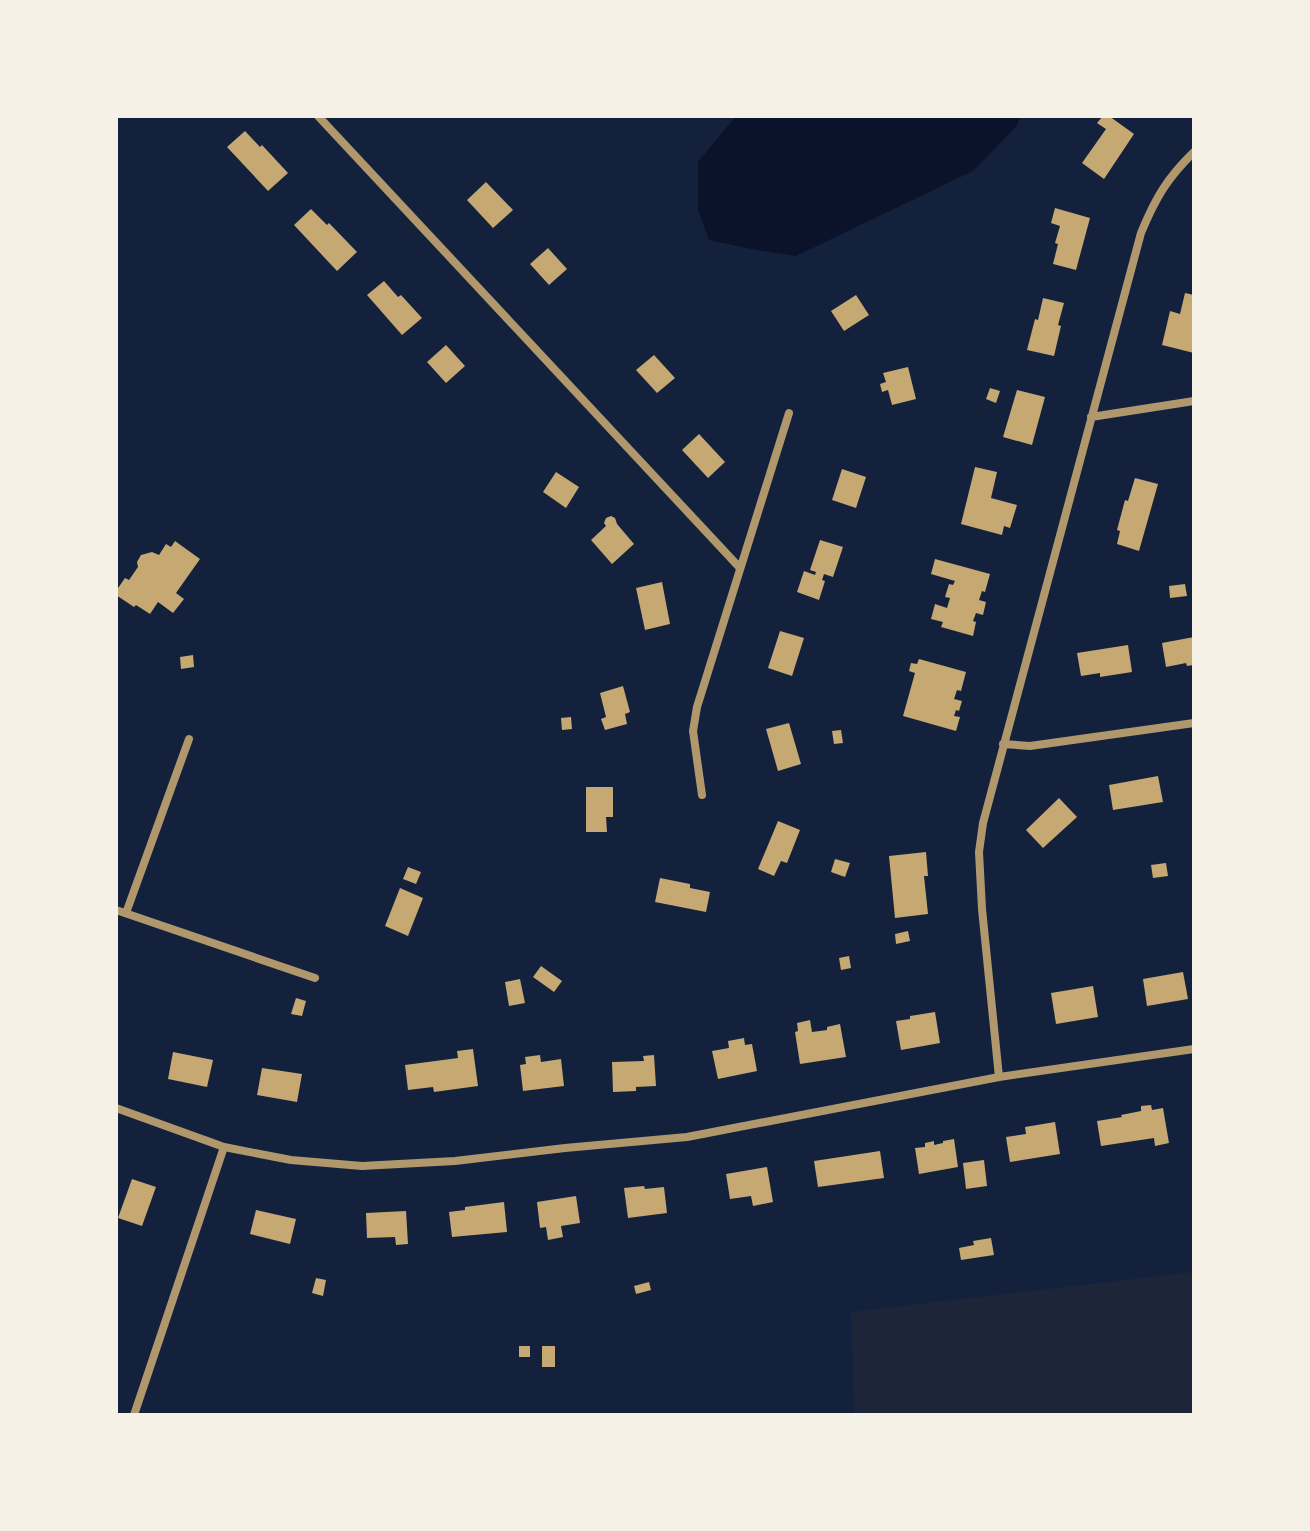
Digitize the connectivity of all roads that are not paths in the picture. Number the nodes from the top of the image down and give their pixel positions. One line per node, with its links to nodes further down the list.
1 (318, 116): 6 (street)
2 (1194, 152): 5 (street)
3 (1194, 401): 5 (street)
4 (789, 413): 6 (street)
5 (1091, 417): 9 (street)
6 (740, 568): 10 (street)
7 (1194, 723): 9 (street)
8 (189, 739): 12 (street)
9 (1003, 744): 15 (street)
10 (702, 795)
11 (116, 910): 12 (street)
12 (126, 913): 13 (street)
13 (315, 978)
14 (1194, 1049): 15 (street)
15 (999, 1077): 17 (street)
16 (116, 1108): 17 (street)
17 (224, 1147): 18 (street)
18 (134, 1415)

